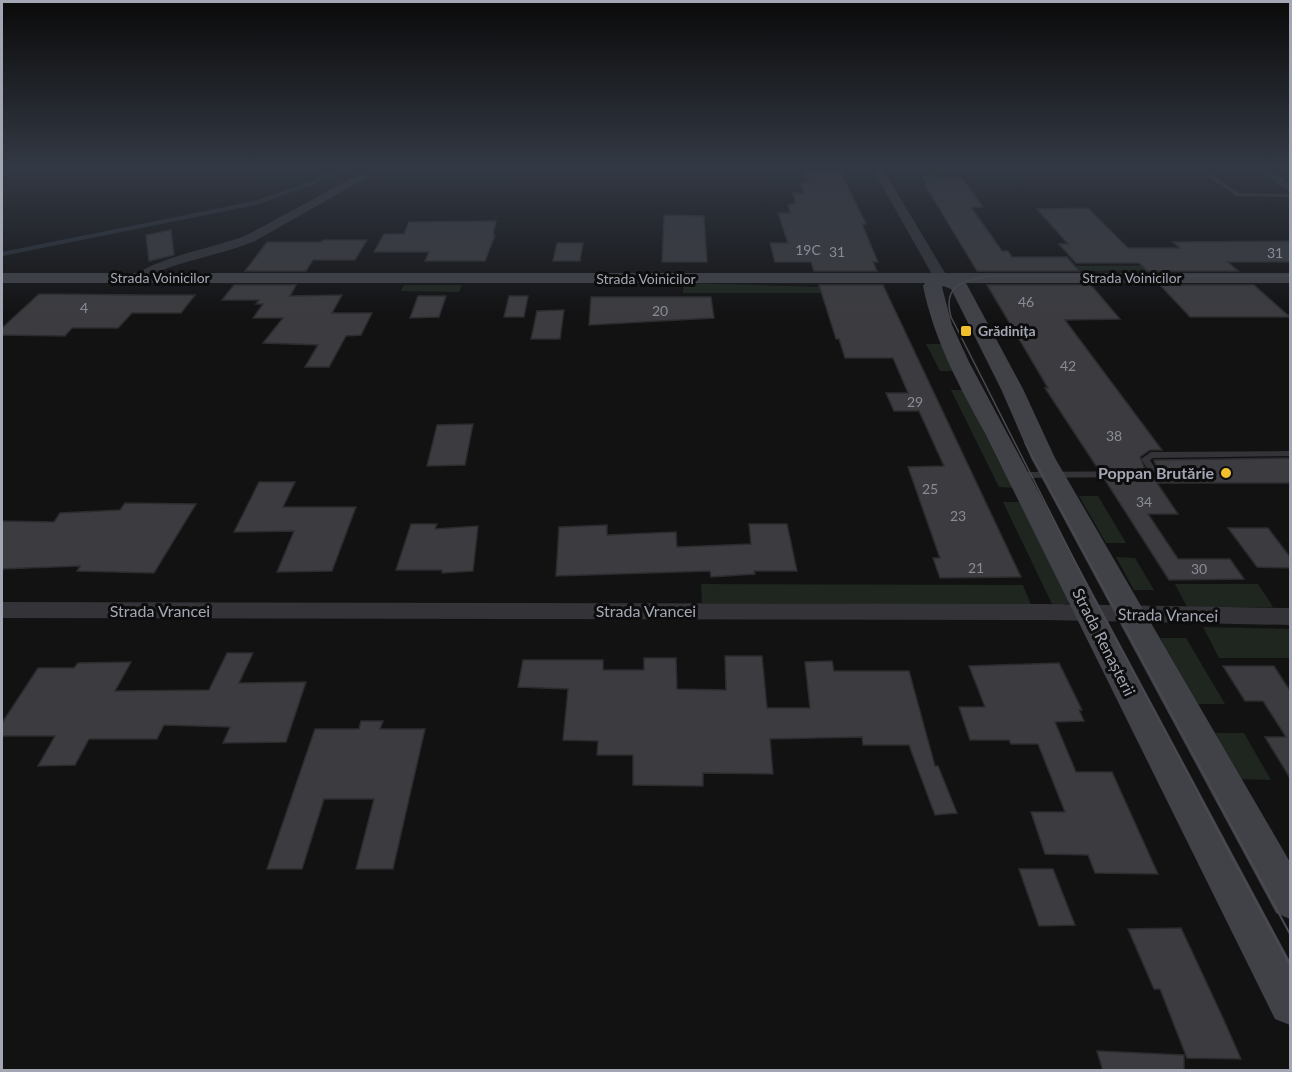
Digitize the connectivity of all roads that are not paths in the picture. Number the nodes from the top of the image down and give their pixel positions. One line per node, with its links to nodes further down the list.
1 (291, 216): 4 (street)
2 (905, 216): 5 (street)
3 (2, 278): 4 (street, Strada Voinicilor)
4 (140, 278): 8 (street, Strada Voinicilor)
5 (941, 278): 6 (street, Strada Voinicilor); 8 (street, Strada Voinicilor); 9 (street, Strada Renașterii); 10 (street)
6 (1000, 278): 7 (street, Strada Voinicilor); 10 (street)
7 (1290, 278)
8 (892, 279): 9 (street)
9 (935, 308): 12 (street, Strada Renașterii)
10 (971, 311): 13 (street)
11 (1290, 454): 13 (lane)
12 (1018, 475): 13 (lane); 15 (street, Strada Renașterii)
13 (1053, 475): 16 (street)
14 (2, 610): 15 (street, Strada Vrancei)
15 (1088, 613): 16 (street, Strada Vrancei); 19 (street, Strada Renașterii)
16 (1130, 614): 17 (street, Strada Vrancei); 18 (street)
17 (1290, 617)
18 (1290, 899)
19 (1290, 1004)

